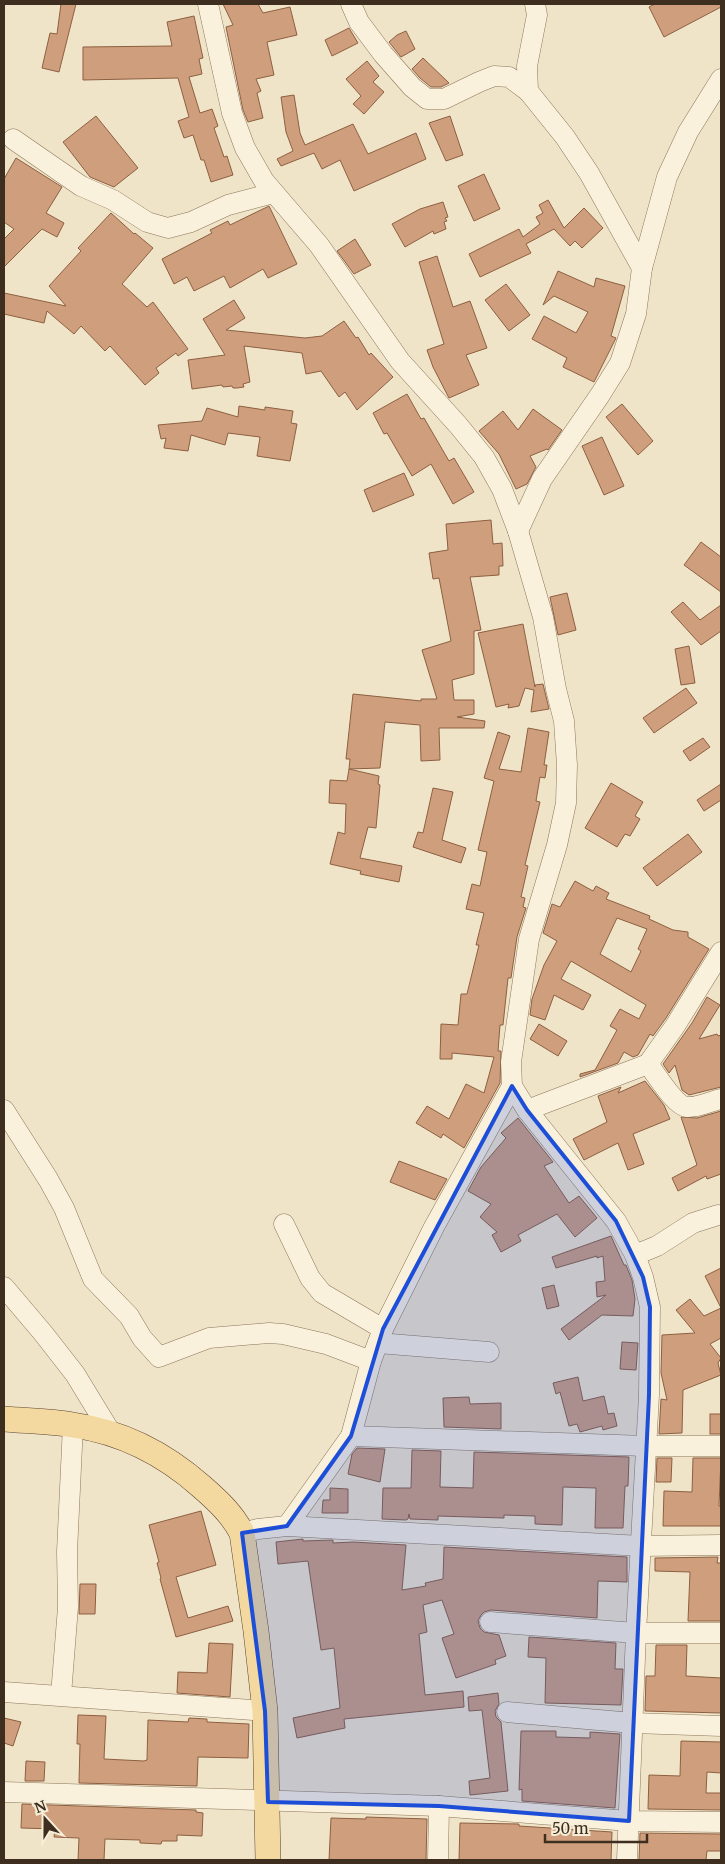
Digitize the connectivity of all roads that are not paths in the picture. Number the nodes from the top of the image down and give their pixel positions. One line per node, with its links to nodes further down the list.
1 (208, 4): 7 (street)
2 (351, 4): 5 (street)
3 (535, 4): 5 (street)
4 (721, 79): 8 (street)
5 (528, 90): 8 (street)
6 (13, 139): 7 (street)
7 (273, 193): 9 (street)
8 (642, 268): 9 (street)
9 (518, 532): 12 (street)
10 (721, 952): 11 (street)
11 (648, 1064): 13 (street); 15 (street)
12 (512, 1086): 15 (street); 20 (street)
13 (721, 1099)
14 (4, 1110): 20 (street)
15 (527, 1110): 18 (street)
16 (718, 1215): 18 (street)
17 (284, 1224): 20 (street)
18 (635, 1255): 26 (street)
19 (4, 1287): 24 (street)
20 (377, 1344): 21 (street); 25 (street)
21 (489, 1352)
22 (4, 1419): 23 (main road)
23 (73, 1425): 24 (main road); 36 (street)
24 (111, 1433): 29 (main road)
25 (351, 1436): 26 (street); 28 (street)
26 (646, 1446): 27 (street); 31 (street)
27 (721, 1446)
28 (287, 1526): 29 (street); 31 (street)
29 (242, 1533): 37 (main road)
30 (721, 1545): 31 (street)
31 (641, 1546): 33 (street)
32 (490, 1622): 33 (street)
33 (636, 1633): 34 (street); 39 (street)
34 (721, 1633)
35 (4, 1692): 36 (street)
36 (61, 1695): 37 (street)
37 (265, 1711): 42 (main road)
38 (508, 1712): 39 (street)
39 (633, 1723): 40 (street); 44 (street)
40 (721, 1726)
41 (4, 1792): 42 (street)
42 (268, 1802): 43 (street); 46 (main road)
43 (439, 1806): 44 (street); 47 (street)
44 (629, 1820): 45 (street); 48 (street)
45 (721, 1822)
46 (268, 1860)
47 (438, 1860)
48 (627, 1860)

